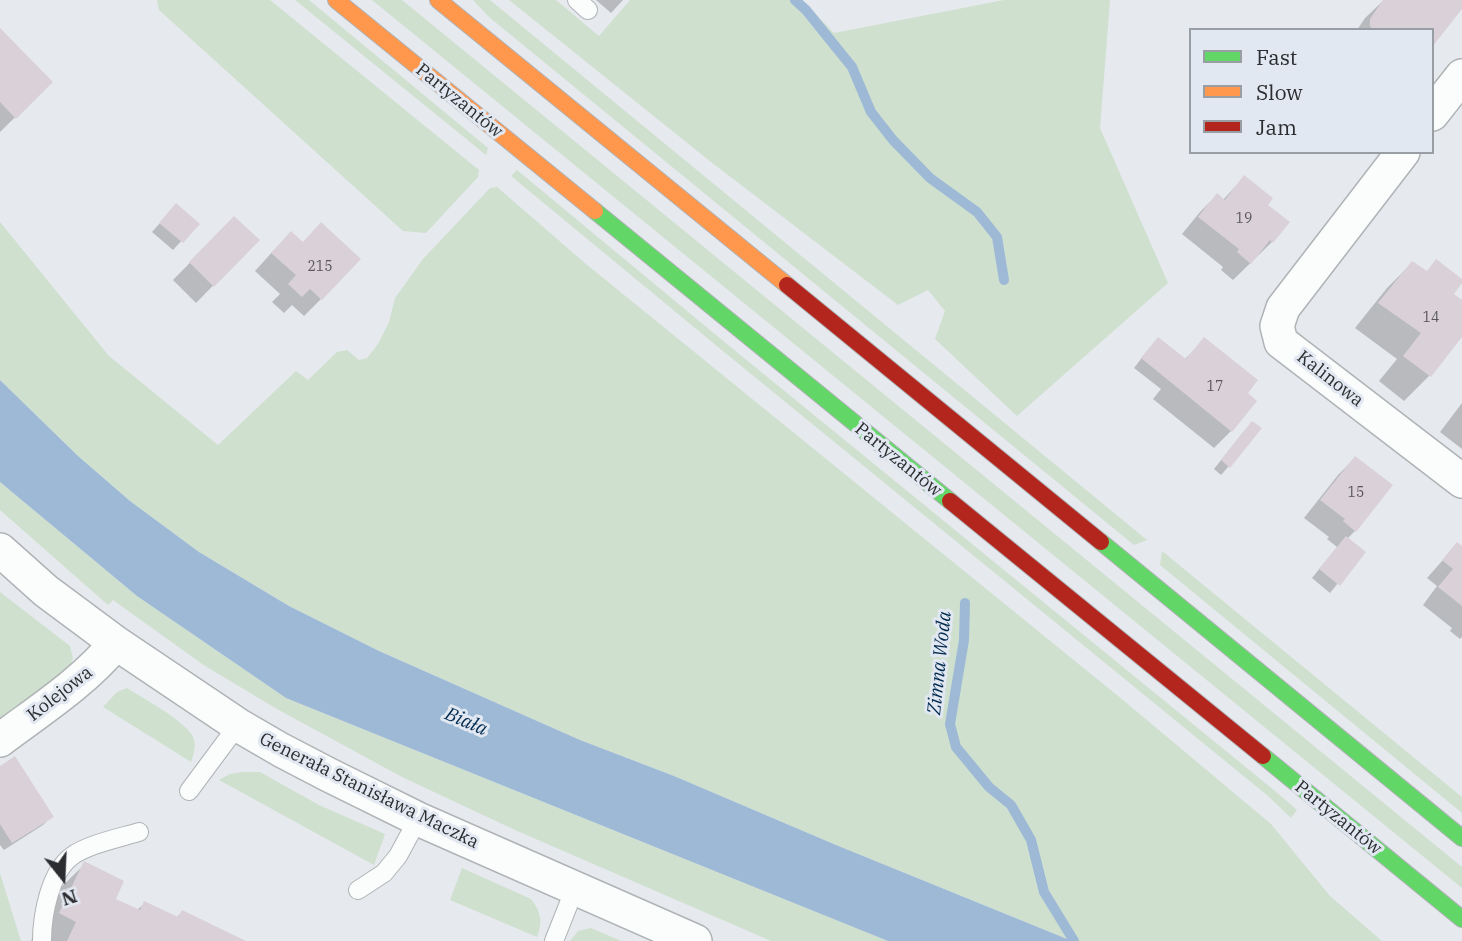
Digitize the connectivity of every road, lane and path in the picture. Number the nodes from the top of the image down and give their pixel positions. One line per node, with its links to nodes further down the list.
1 (336, 0): 17 (main road, Partyzantów)
2 (438, 0): 14 (main road)
3 (1462, 76): 4 (street)
4 (1434, 111)
5 (1401, 154): 6 (street, Kalinowa)
6 (1462, 481)
7 (0, 550): 8 (street, Generała Stanisława Maczka)
8 (116, 643): 9 (street, Generała Stanisława Maczka); 10 (street, Kolejowa)
9 (239, 725): 11 (lane); 12 (street, Generała Stanisława Maczka)
10 (0, 740)
11 (189, 791)
12 (418, 819): 15 (street, Generała Stanisława Maczka); 16 (lane)
13 (139, 832): 18 (lane)
14 (1462, 838)
15 (575, 888): 19 (lane); 20 (street, Generała Stanisława Maczka)
16 (358, 890)
17 (1462, 919)
18 (42, 941)
19 (554, 941)
20 (695, 941)

